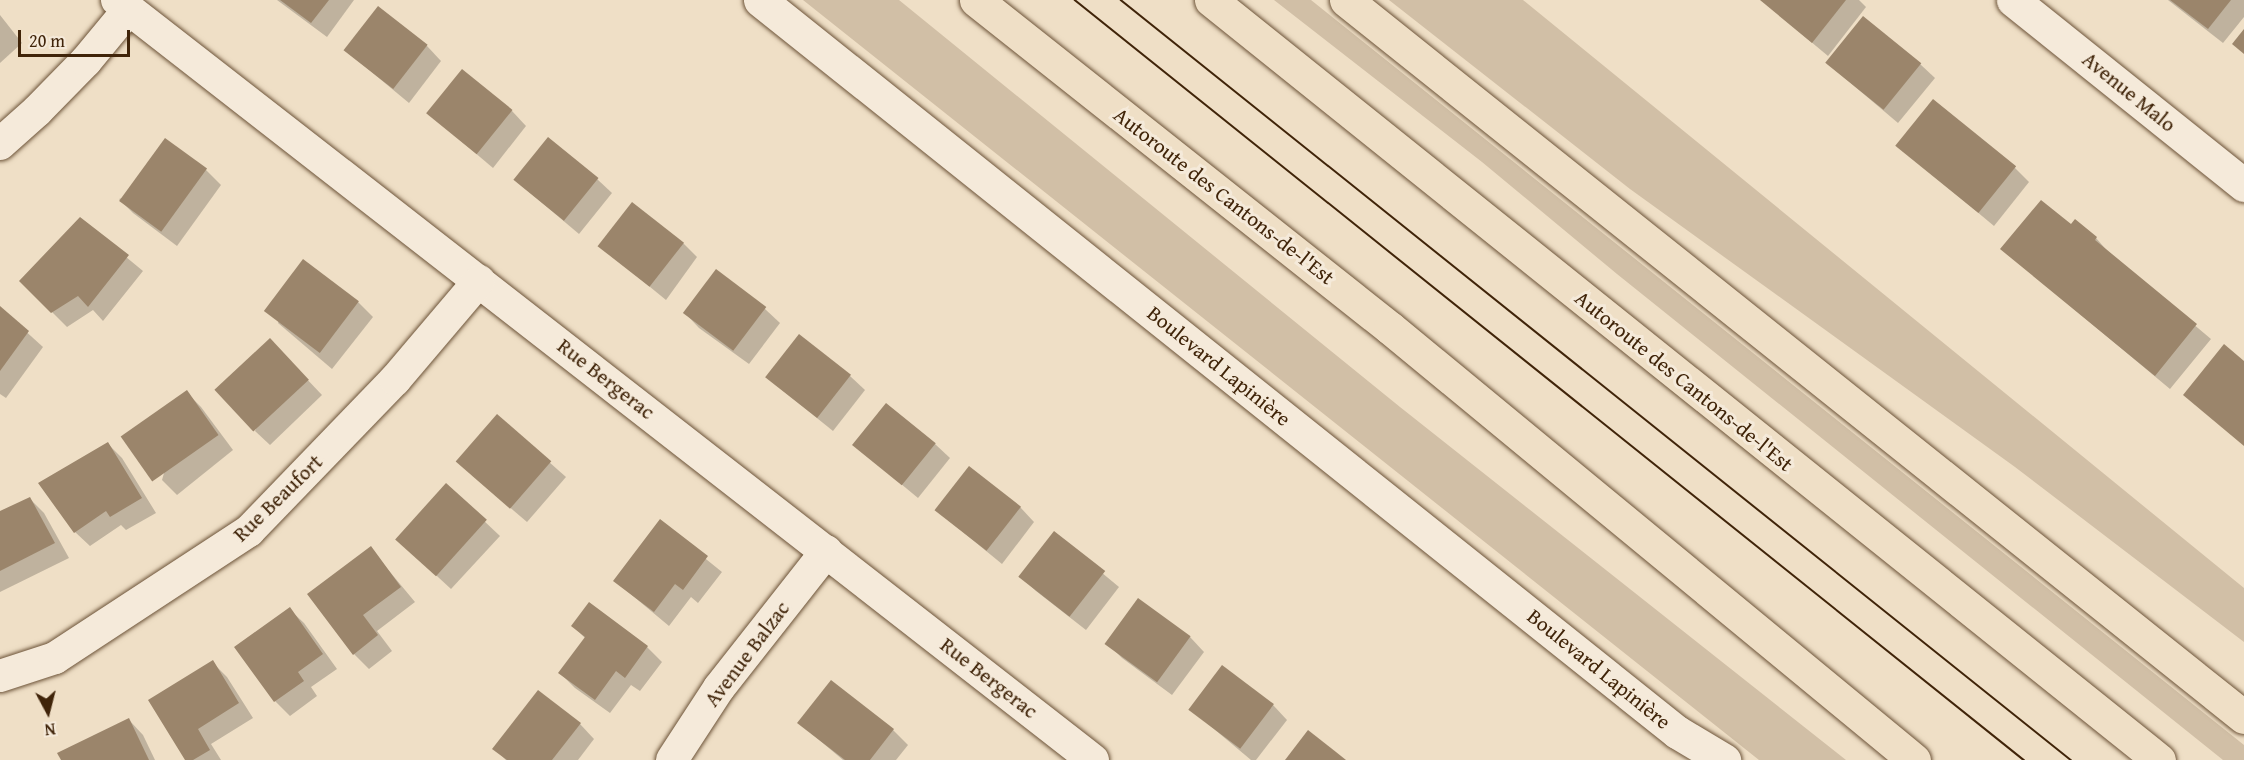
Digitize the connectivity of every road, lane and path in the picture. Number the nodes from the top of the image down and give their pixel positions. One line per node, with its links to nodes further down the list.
1 (760, 0): 15 (main road, Boulevard Lapinière)
2 (976, 0): 20 (highway, Autoroute des Cantons-de-l'Est)
3 (1211, 0): 21 (highway, Autoroute des Cantons-de-l'Est)
4 (1346, 0): 11 (highway)
5 (2013, 0): 8 (main road, Avenue Malo)
6 (123, 5): 7 (street); 9 (street, Rue Bergerac)
7 (0, 144)
8 (2244, 185)
9 (479, 281): 10 (street, Rue Bergerac); 12 (street, Rue Beaufort)
10 (827, 551): 16 (street, Avenue Balzac); 17 (street, Rue Bergerac)
11 (2137, 630): 13 (highway); 14 (highway)
12 (0, 676)
13 (2244, 697)
14 (2244, 717)
15 (1677, 732): 18 (main road, Boulevard Lapinière); 19 (main road, Boulevard Lapinière)
16 (672, 760)
17 (1093, 760)
18 (1702, 760)
19 (1724, 760)
20 (1914, 760)
21 (2158, 760)

